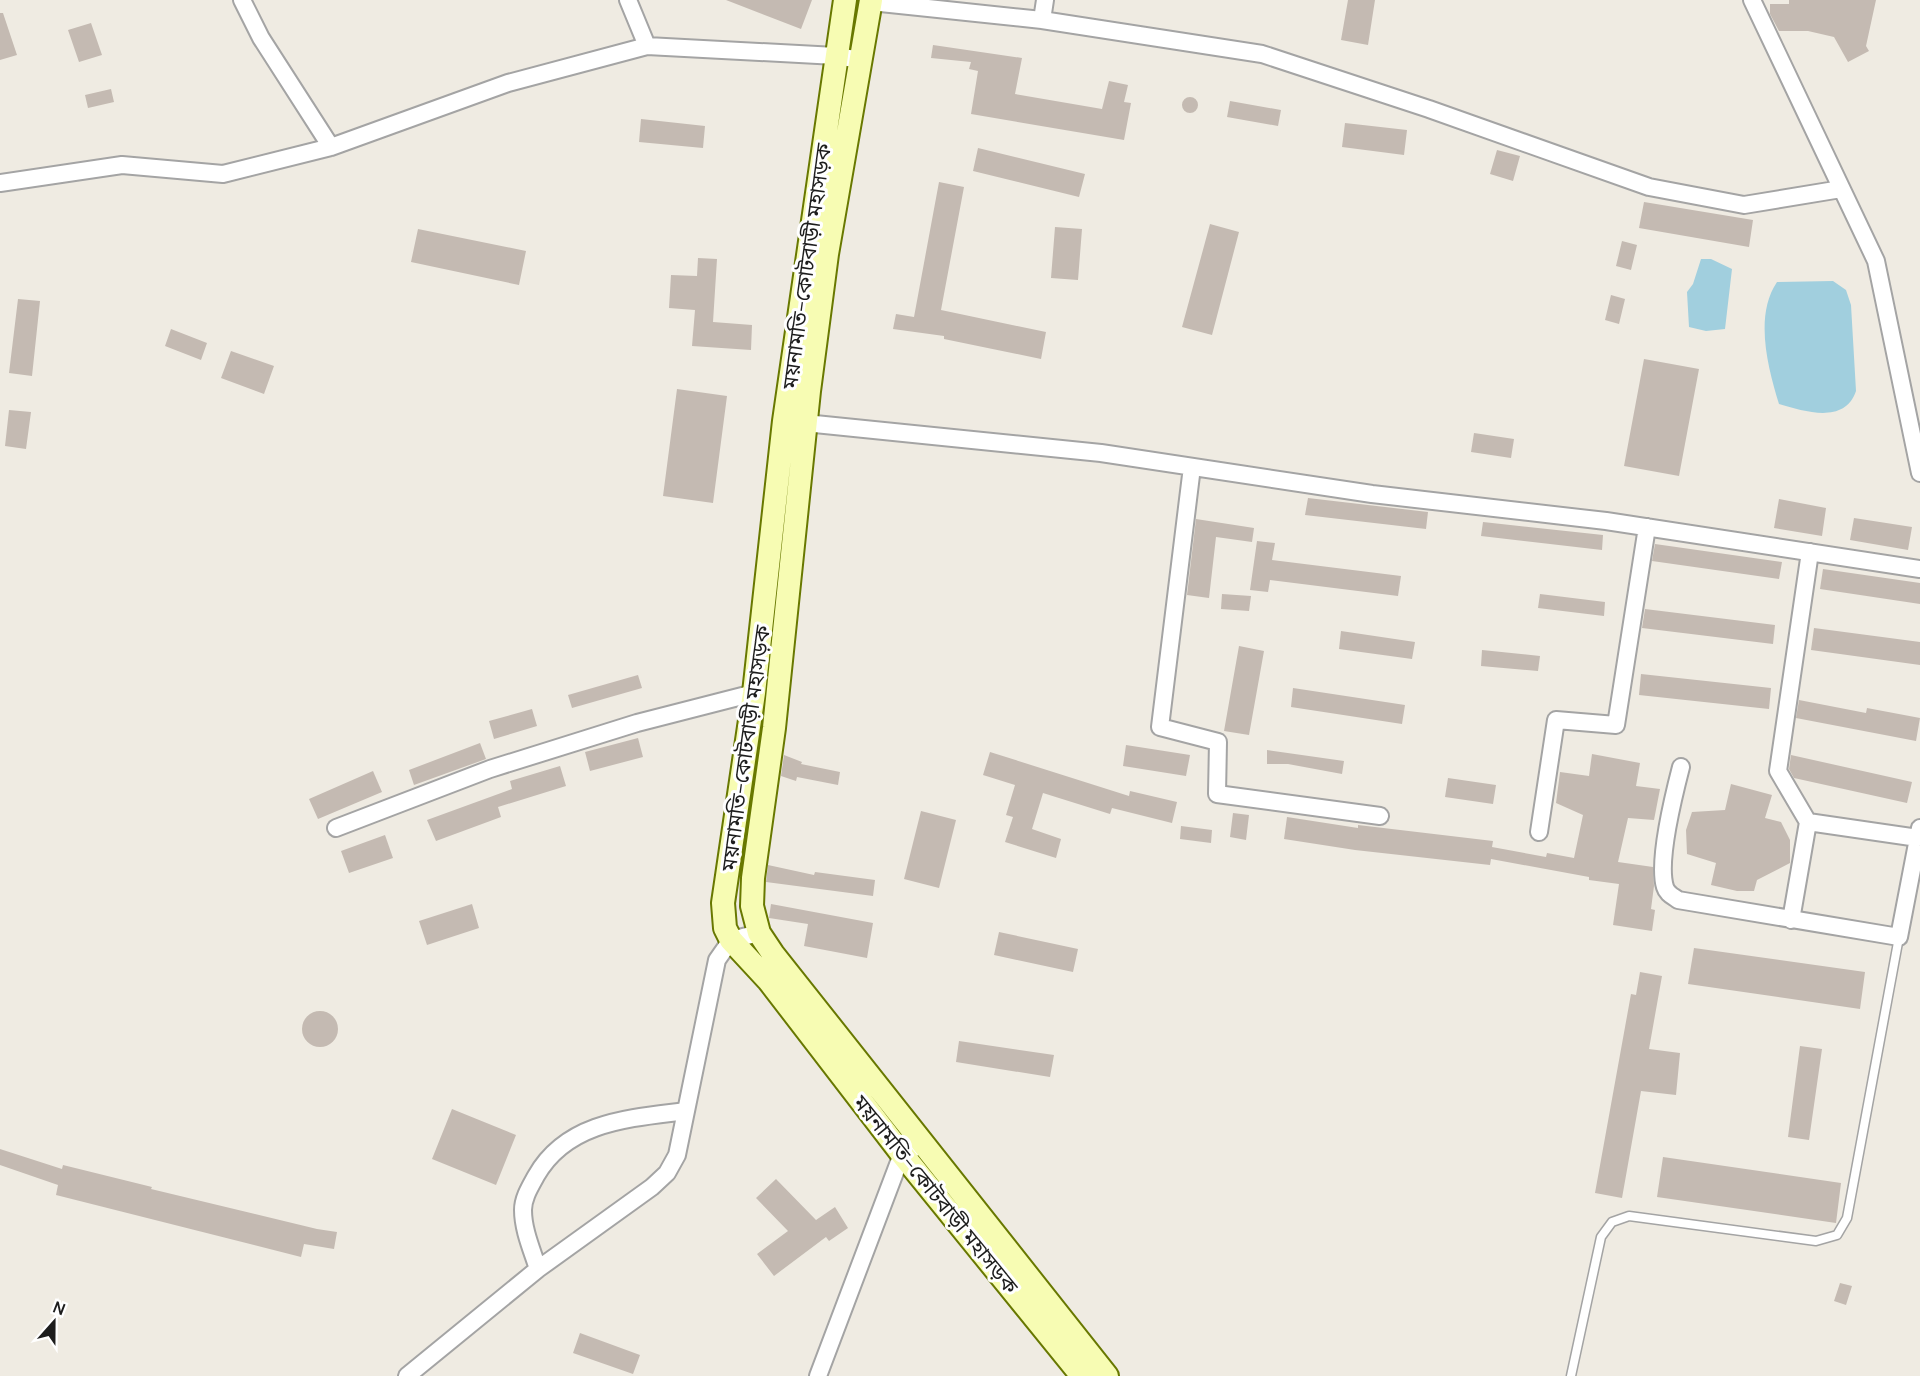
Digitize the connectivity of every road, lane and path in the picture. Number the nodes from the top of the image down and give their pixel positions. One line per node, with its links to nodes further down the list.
1 (242, 0): 11 (street)
2 (628, 0): 8 (street)
3 (845, 0): 9 (main road, ময়নামতি–কোটবাড়ী মহাসড়ক)
4 (1045, 0): 7 (street)
5 (1752, 0): 13 (street)
6 (871, 1): 7 (street); 10 (main road, ময়নামতি–কোটবাড়ী মহাসড়ক)
7 (1042, 20): 13 (street)
8 (647, 46): 9 (street); 11 (street)
9 (836, 56): 10 (street); 20 (main road, ময়নামতি–কোটবাড়ী মহাসড়ক)
10 (861, 60): 14 (main road, ময়নামতি–কোটবাড়ী মহাসড়ক)
11 (331, 147): 12 (street)
12 (0, 183)
13 (1841, 189): 16 (street)
14 (805, 423): 15 (street); 28 (main road, ময়নামতি–কোটবাড়ী মহাসড়ক)
15 (1192, 467): 17 (street); 22 (street)
16 (1920, 473)
17 (1647, 527): 18 (street); 25 (street)
18 (1810, 552): 19 (street); 23 (street)
19 (1920, 569)
20 (754, 693): 24 (street); 30 (main road, ময়নামতি–কোটবাড়ী মহাসড়ক)
21 (1682, 767): 27 (street)
22 (1380, 816)
23 (1808, 822): 26 (street); 27 (street)
24 (336, 828)
25 (1539, 832)
26 (1919, 833): 29 (street)
27 (1791, 921): 29 (street)
28 (759, 933): 30 (street); 32 (main road, ময়নামতি–কোটবাড়ী মহাসড়ক)
29 (1899, 937): 39 (lane)
30 (731, 940): 31 (street); 33 (main road, ময়নামতি–কোটবাড়ী মহাসড়ক)
31 (686, 1111): 34 (street); 34 (street)
32 (923, 1144): 33 (street); 38 (main road, ময়নামতি–কোটবাড়ী মহাসড়ক)
33 (902, 1154): 36 (street); 37 (main road, ময়নামতি–কোটবাড়ী মহাসড়ক)
34 (538, 1269): 35 (street)
35 (407, 1376)
36 (818, 1376)
37 (1082, 1376)
38 (1107, 1376)
39 (1571, 1376)

